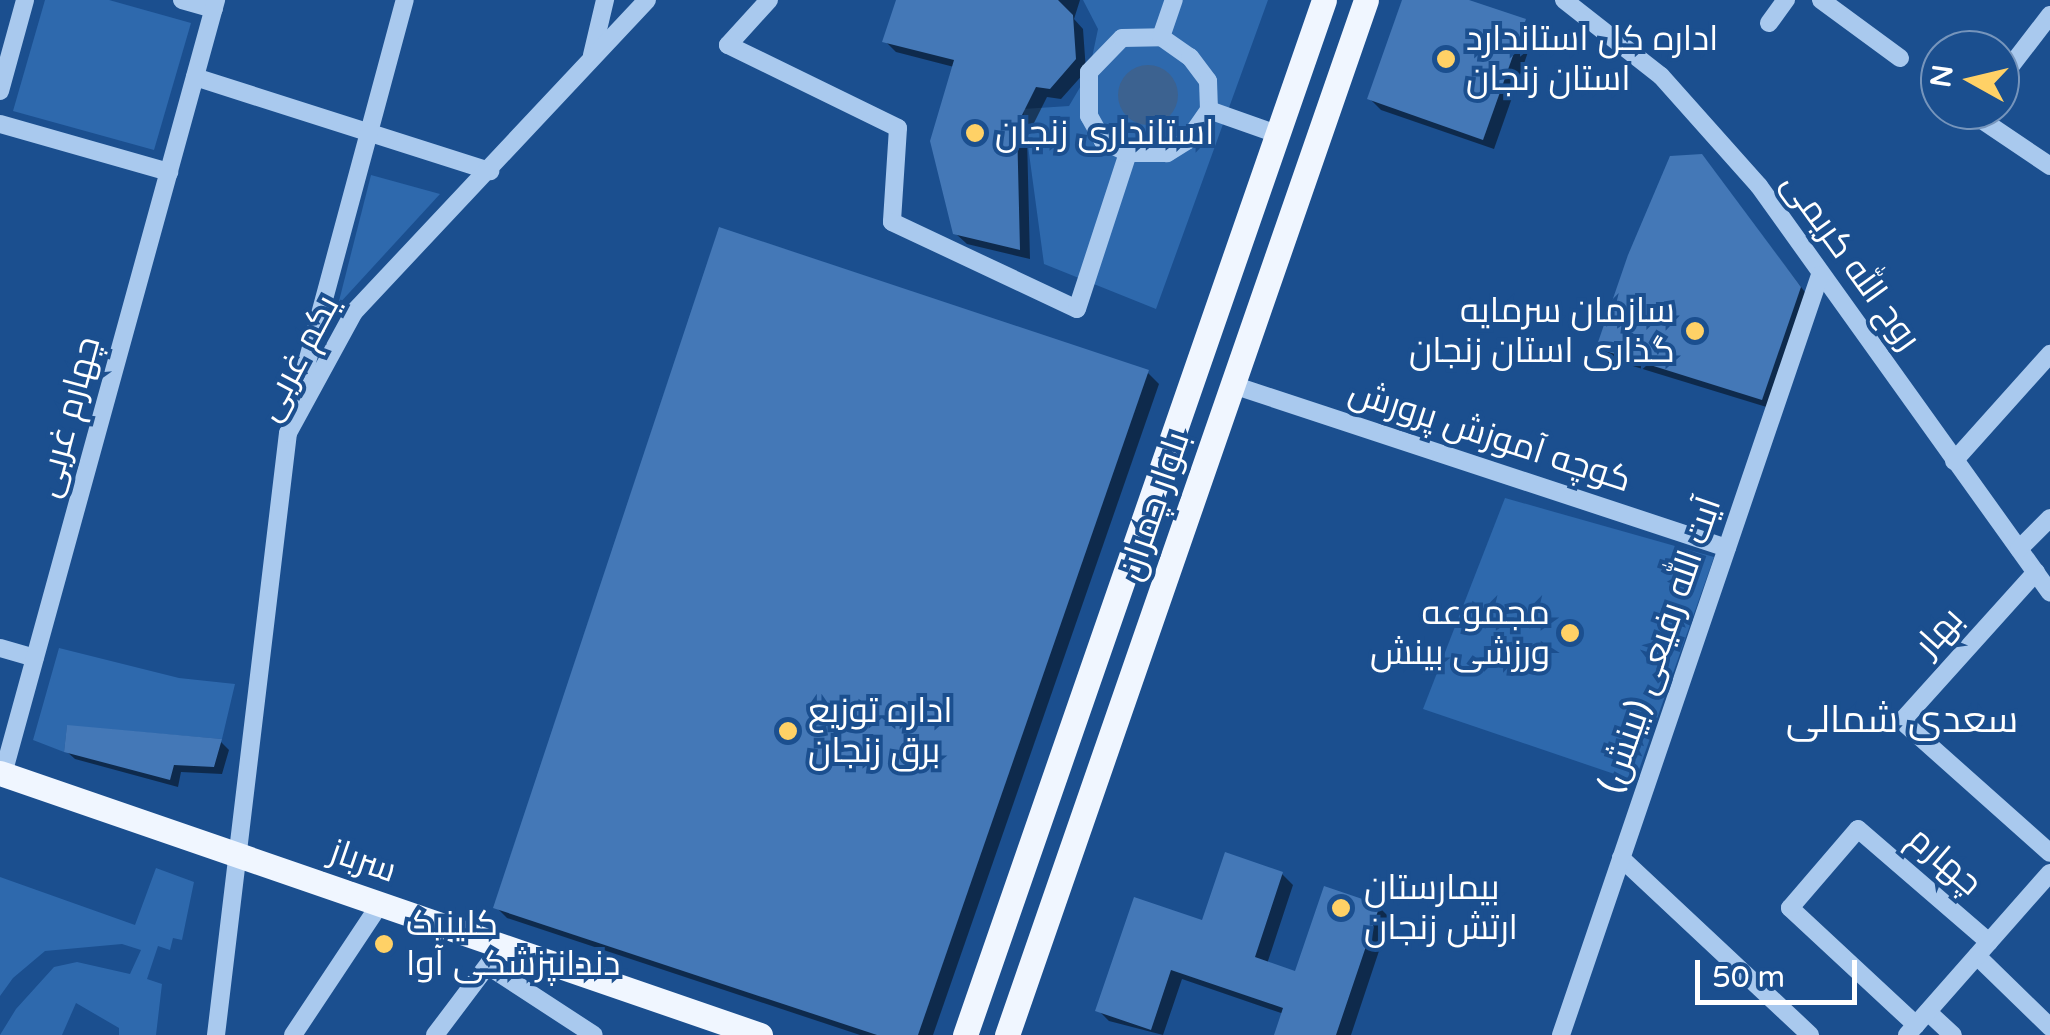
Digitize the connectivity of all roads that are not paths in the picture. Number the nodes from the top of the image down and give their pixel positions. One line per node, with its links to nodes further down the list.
1 (182, 0): 13 (street)
2 (405, 0): 25 (street)
3 (606, 0): 19 (street)
4 (646, 0): 19 (street, یکم غربی)
5 (768, 0): 27 (street)
6 (1174, 0): 16 (street)
7 (1324, 0): 26 (main road, بلوار چمران)
8 (1366, 0): 34 (main road, بلوار چمران)
9 (1564, 0): 31 (street, روح الله کریمی)
10 (1786, 0): 15 (street)
11 (1821, 0): 18 (street)
12 (20, 2): 21 (street)
13 (215, 4): 20 (street, چهارم غربی)
14 (2050, 15): 17 (street)
15 (1769, 23)
16 (1161, 37): 22 (street); 27 (street)
17 (2020, 54)
18 (1900, 58)
19 (591, 60): 29 (street, یکم غربی)
20 (195, 78): 25 (street); 30 (street, چهارم غربی)
21 (0, 91)
22 (1209, 110): 26 (street); 27 (street)
23 (0, 124): 30 (street)
24 (2000, 130): 28 (street)
25 (366, 134): 29 (street); 35 (street)
26 (1277, 134): 33 (main road, بلوار چمران)
27 (1128, 153)
28 (2050, 166)
29 (490, 171): 35 (street, یکم غربی)
30 (169, 172): 43 (street, چهارم غربی)
31 (1820, 275): 36 (street, روح الله کریمی); 38 (street, آیت الله رفیعی (بینش))
32 (2050, 354): 36 (street)
33 (1194, 373): 34 (main road); 55 (main road, بلوار چمران)
34 (1232, 385): 38 (street, کوچه آموزش پرورش); 61 (main road, بلوار چمران)
35 (288, 433): 46 (street, یکم غربی)
36 (1954, 460): 39 (street, روح الله کریمی)
37 (2050, 518): 39 (street)
38 (1727, 548): 47 (street, آیت الله رفیعی (بینش))
39 (2019, 549): 40 (street, روح الله کریمی)
40 (2036, 572): 41 (street, روح الله کریمی); 45 (street, بهار)
41 (2050, 592)
42 (0, 648): 43 (street)
43 (35, 658): 44 (street, چهارم غربی)
44 (2, 773): 46 (main road, سرباز)
45 (2050, 853)
46 (235, 854): 49 (main road, سرباز); 56 (street, یکم غربی)
47 (1621, 858): 62 (street, آیت الله رفیعی (بینش)); 63 (street)
48 (2050, 873): 50 (street)
49 (380, 904): 51 (main road, سرباز); 57 (street)
50 (1983, 949): 52 (street); 52 (street, چهارم); 54 (street, چهارم)
51 (495, 956): 53 (main road, سرباز); 58 (street); 59 (street)
52 (1917, 1024): 64 (street)
53 (707, 1027): 60 (main road, سرباز)
54 (2050, 1027)
55 (972, 1028)
56 (216, 1035)
57 (292, 1035)
58 (436, 1035)
59 (594, 1035)
60 (760, 1035)
61 (1007, 1035)
62 (1561, 1035)
63 (1810, 1035)
64 (1953, 1035)

